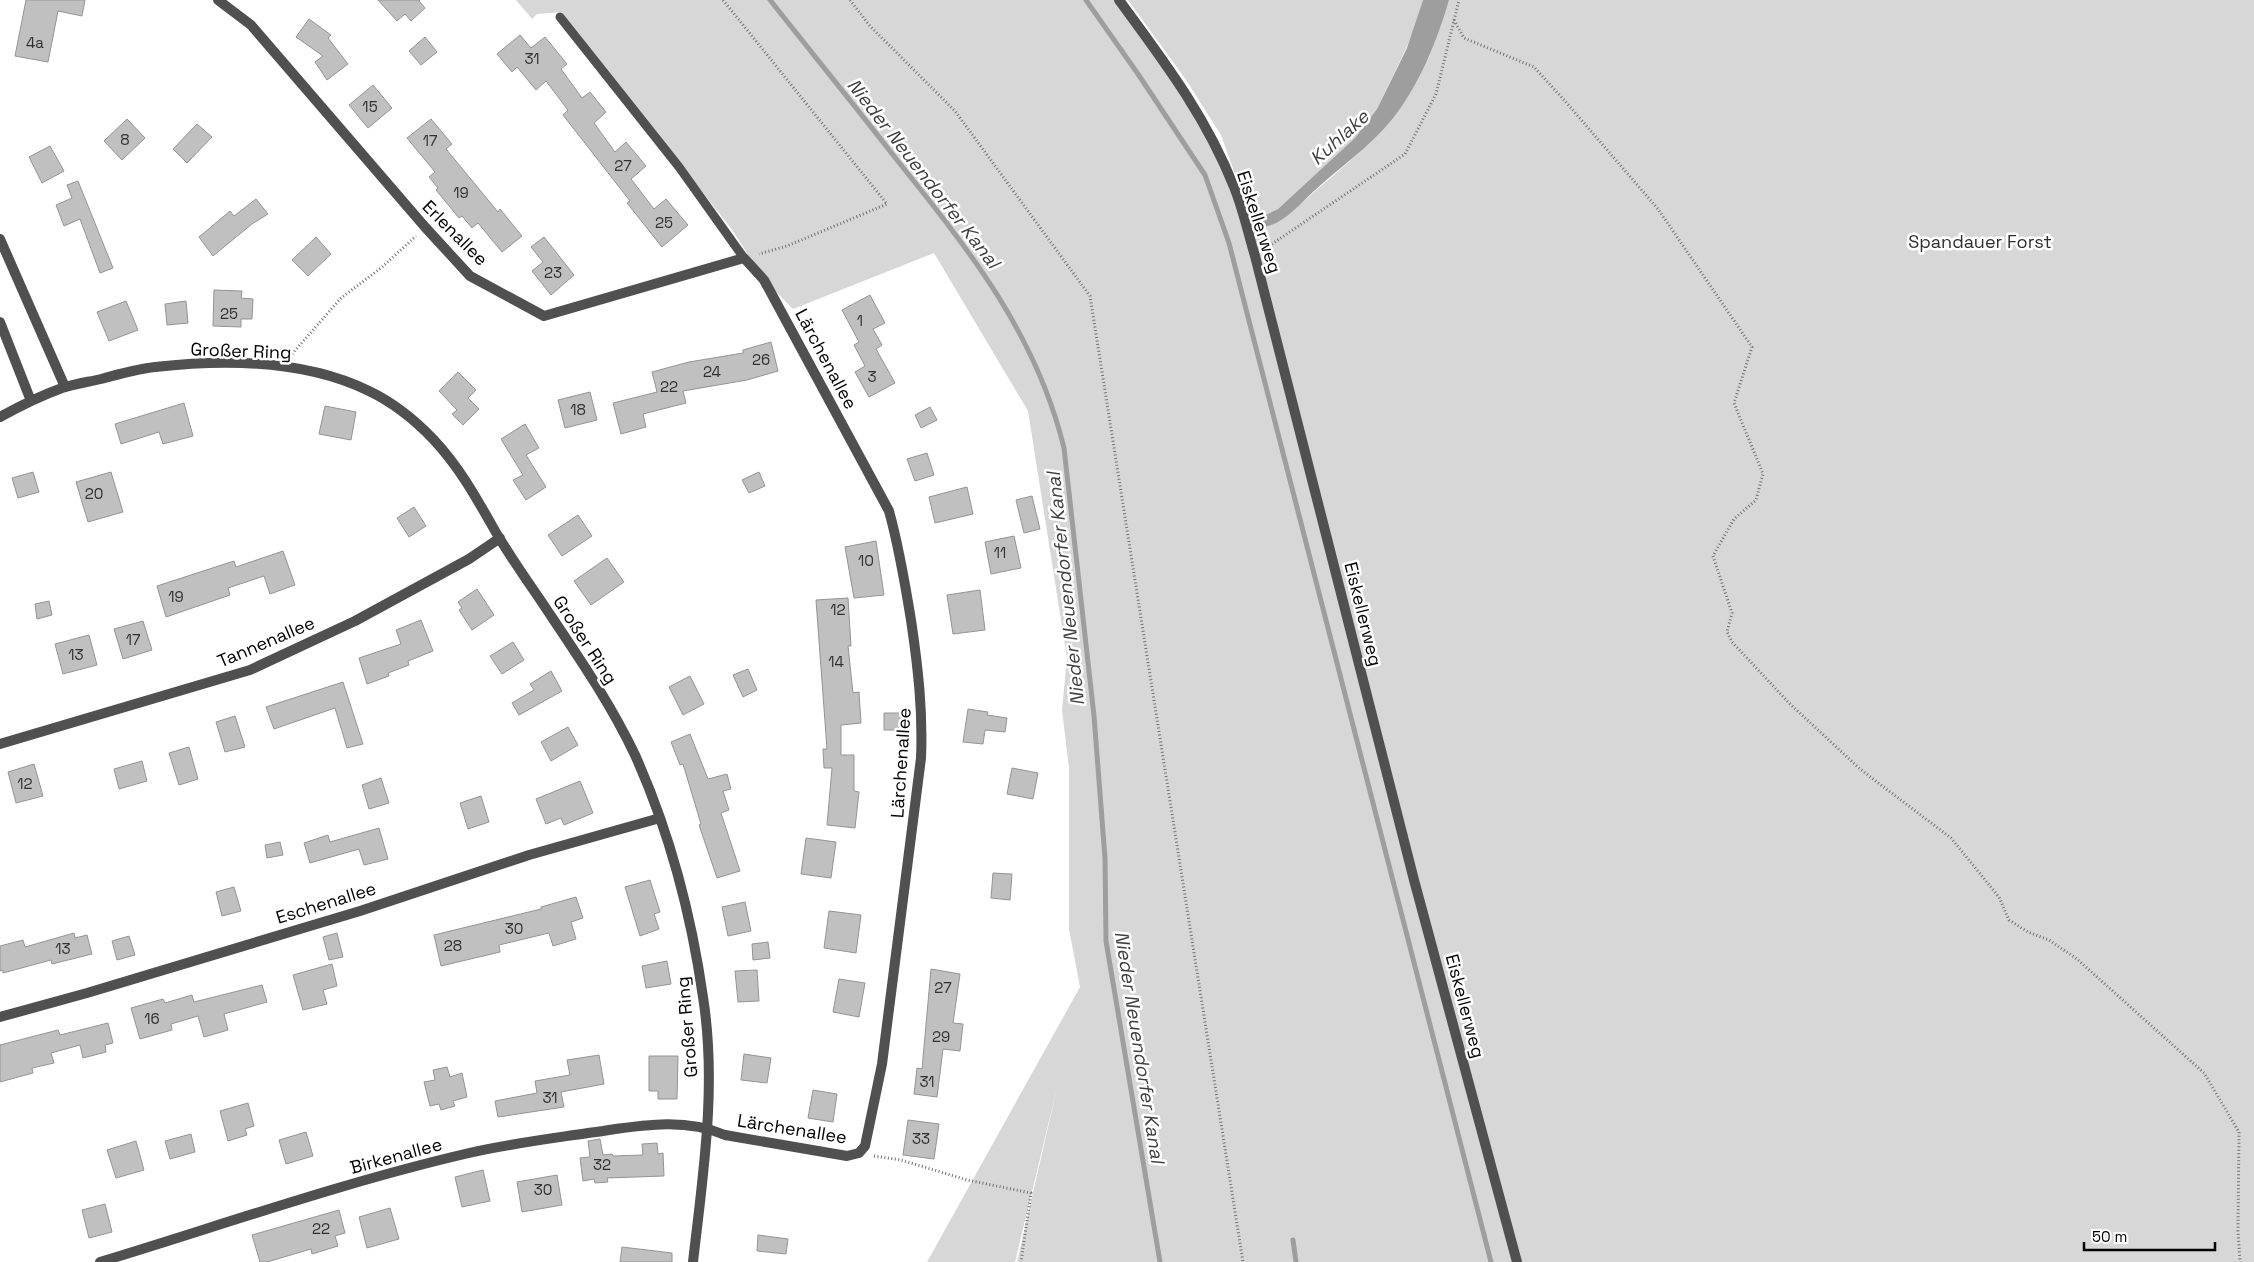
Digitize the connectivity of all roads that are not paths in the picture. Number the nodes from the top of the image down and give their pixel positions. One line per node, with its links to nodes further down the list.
1 (218, 0): 5 (street, Erlenallee)
2 (1119, 0): 17 (street, Eiskellerweg)
3 (560, 17): 5 (lane)
4 (0, 239): 7 (street)
5 (744, 258): 14 (street, Lärchenallee)
6 (0, 322): 8 (street)
7 (65, 387): 8 (street, Großer Ring); 10 (street, Großer Ring)
8 (31, 401): 9 (street, Großer Ring)
9 (0, 417)
10 (500, 538): 11 (street, Tannenallee); 12 (street, Großer Ring)
11 (0, 744)
12 (660, 818): 13 (street, Eschenallee); 14 (street, Großer Ring)
13 (0, 1017)
14 (709, 1128): 15 (street, Birkenallee); 16 (street, Großer Ring)
15 (100, 1262)
16 (693, 1262)
17 (1517, 1262)

